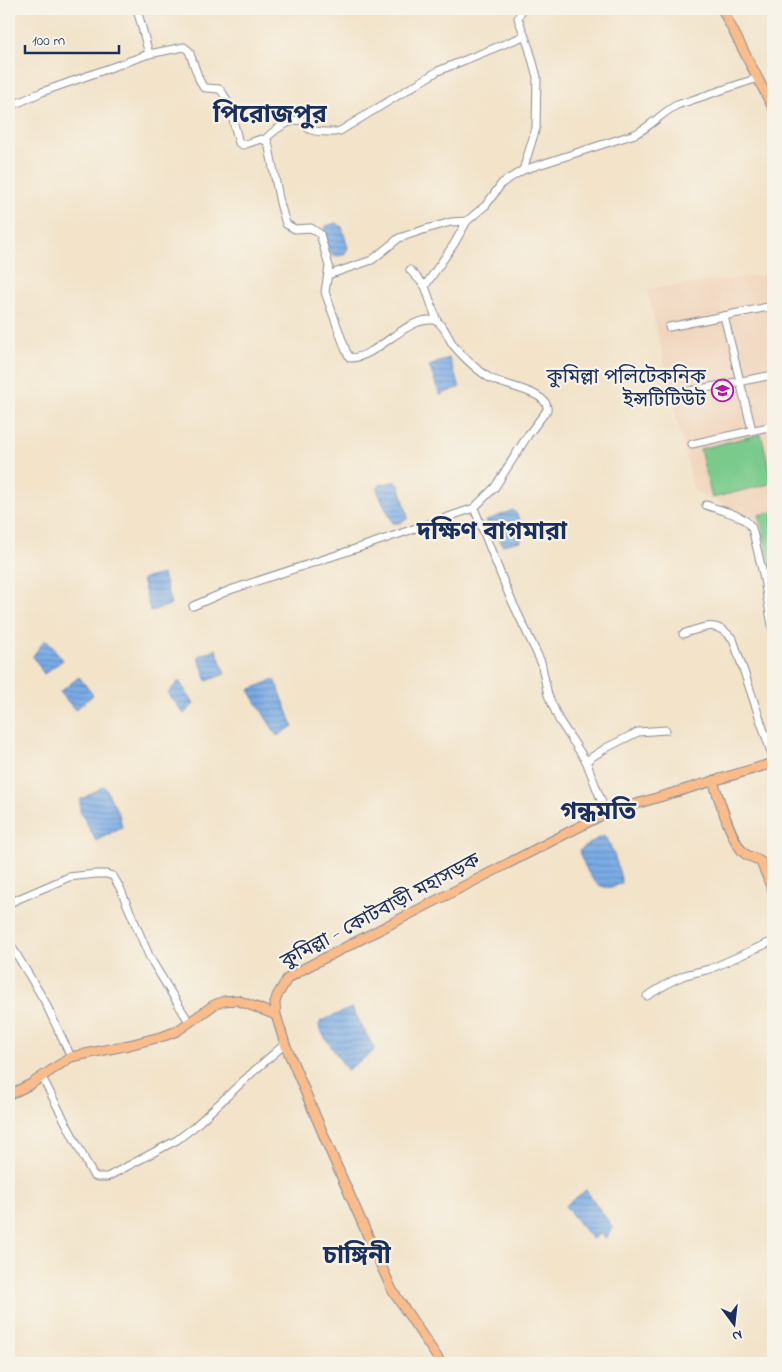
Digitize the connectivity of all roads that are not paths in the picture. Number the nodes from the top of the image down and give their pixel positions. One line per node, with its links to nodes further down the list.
1 (137, 9): 5 (street)
2 (522, 9): 4 (street)
3 (722, 9): 6 (main road)
4 (524, 36): 9 (street); 10 (street)
5 (149, 54): 7 (street); 9 (street)
6 (758, 78): 8 (main road); 10 (street)
7 (9, 107)
8 (773, 108)
9 (265, 140): 13 (street)
10 (523, 170): 11 (street)
11 (467, 221): 13 (street); 14 (street)
12 (410, 270): 14 (street)
13 (328, 275): 17 (street)
14 (425, 286): 17 (street)
15 (773, 306): 16 (street)
16 (724, 316): 18 (street); 22 (street)
17 (437, 321): 25 (street)
18 (669, 327)
19 (773, 376): 20 (street)
20 (674, 394)
21 (773, 426): 22 (street)
22 (752, 430): 23 (street)
23 (692, 444)
24 (706, 505): 27 (street)
25 (474, 508): 26 (street); 31 (street)
26 (193, 606)
27 (773, 631)
28 (683, 634): 30 (street)
29 (666, 730): 31 (street)
30 (773, 758)
31 (586, 761): 34 (street)
32 (773, 763): 33 (main road, কুমিল্লা - কোটবাড়ী মহাসড়ক)
33 (713, 781): 34 (main road, কুমিল্লা - কোটবাড়ী মহাসড়ক); 35 (main road)
34 (606, 813): 40 (main road, কুমিল্লা - কোটবাড়ী মহাসড়ক)
35 (773, 891)
36 (9, 903): 41 (street)
37 (773, 941): 39 (street)
38 (9, 942): 43 (street)
39 (647, 996)
40 (276, 1015): 41 (main road); 42 (main road, কুমিল্লা - কোটবাড়ী মহাসড়ক)
41 (190, 1022): 43 (main road)
42 (285, 1044): 44 (street); 46 (main road, কুমিল্লা - কোটবাড়ী মহাসড়ক)
43 (71, 1057): 44 (main road)
44 (42, 1076): 45 (main road)
45 (9, 1096)
46 (440, 1363)

